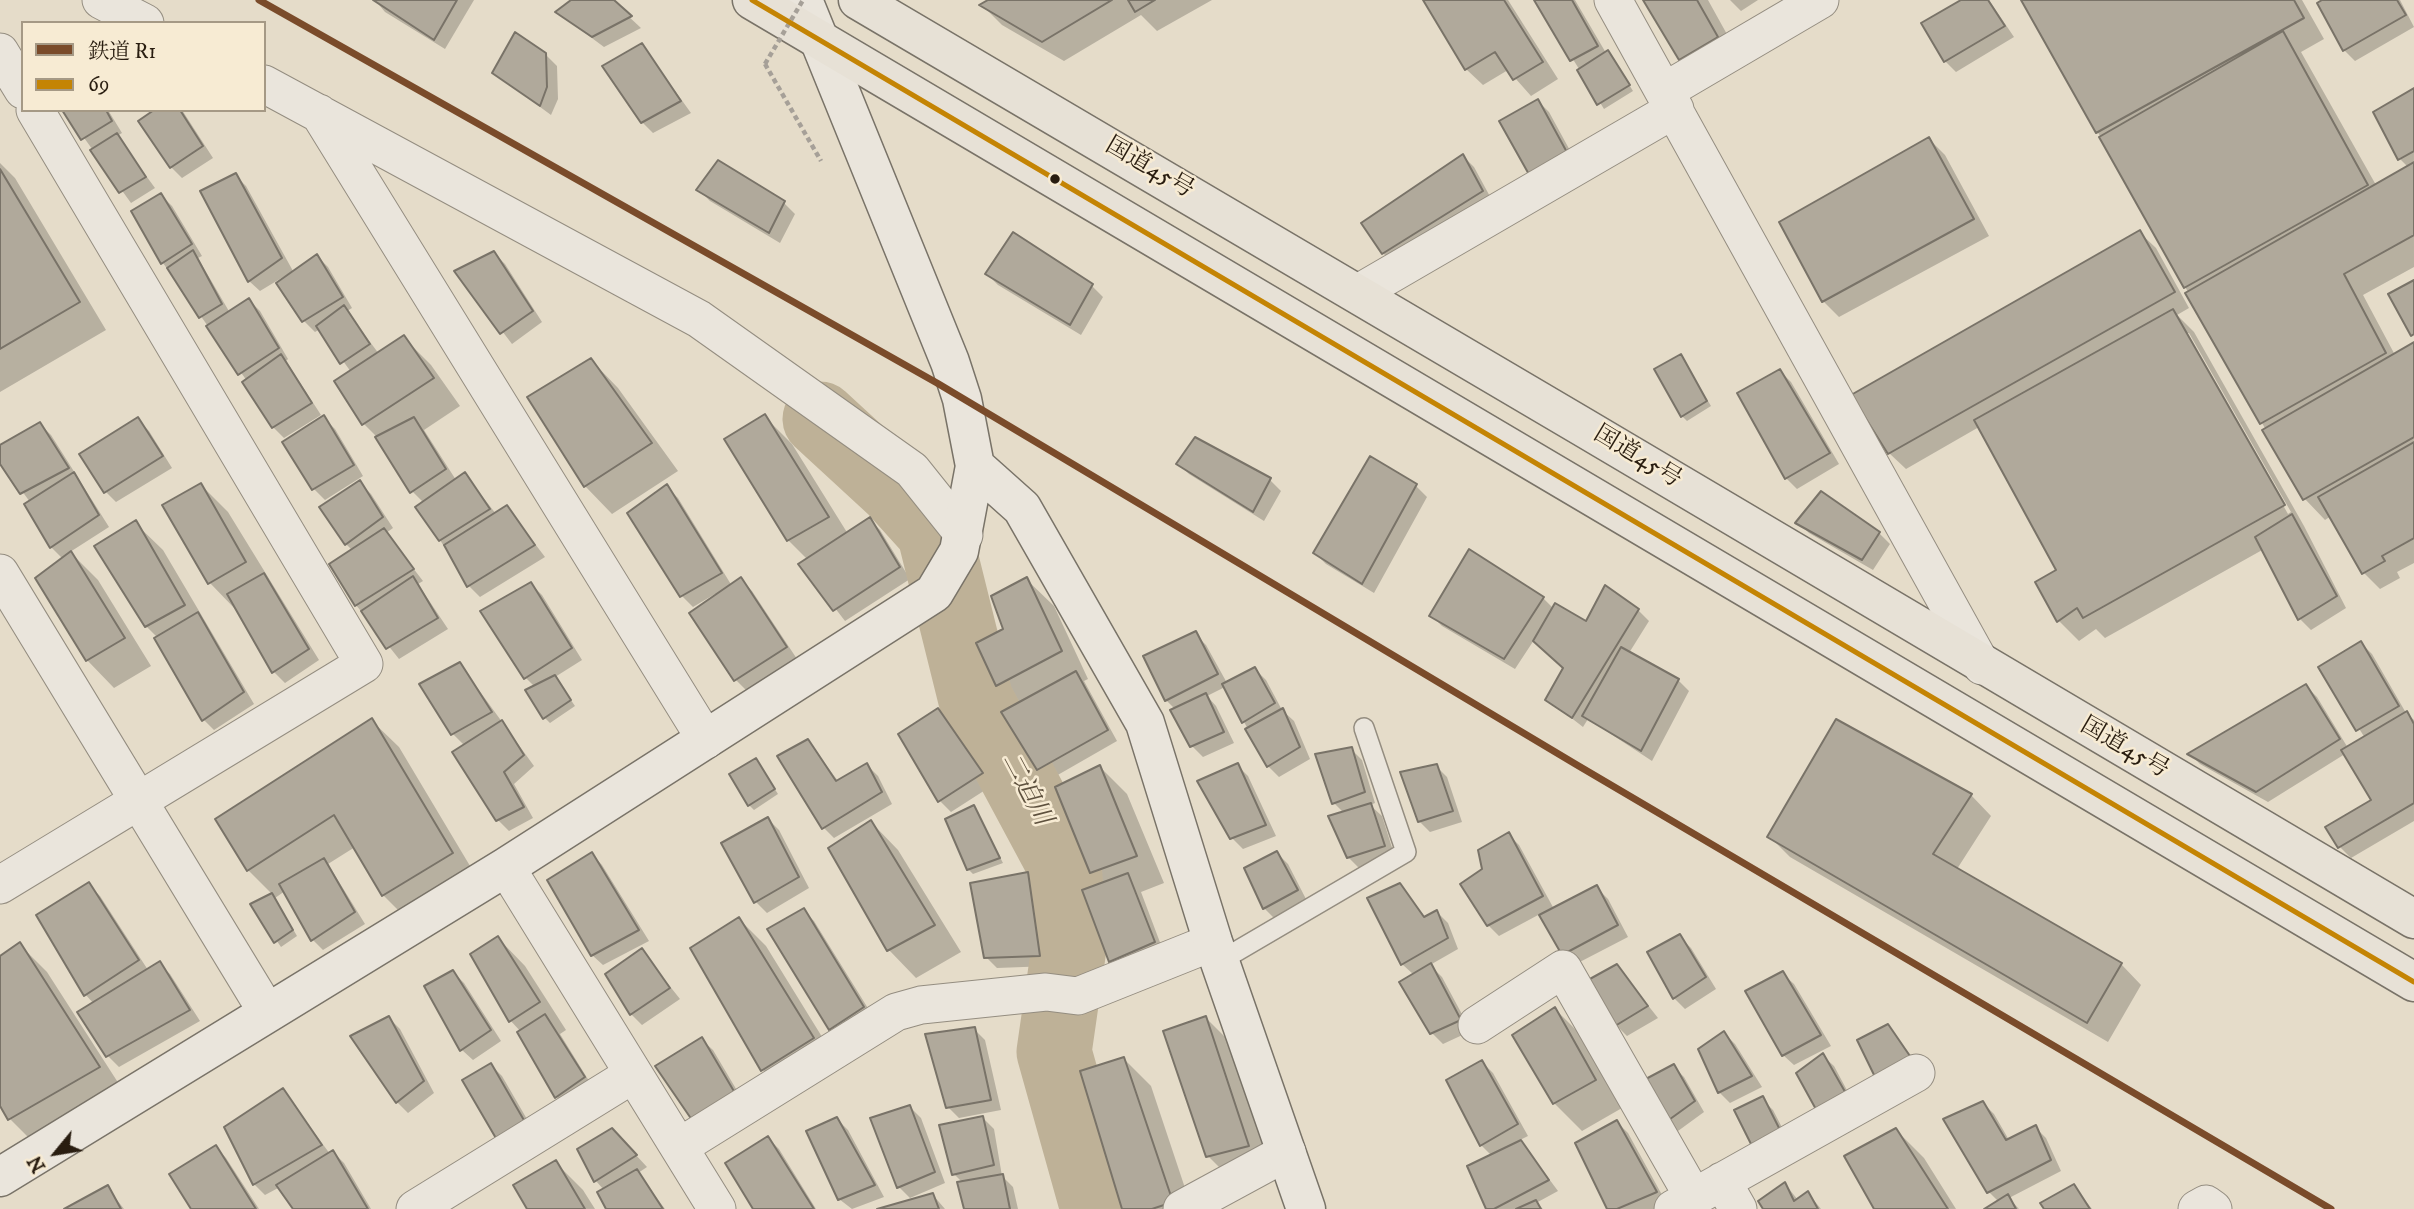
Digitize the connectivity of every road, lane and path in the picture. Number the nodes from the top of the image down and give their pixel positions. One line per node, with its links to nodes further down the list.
1 (101, 0): 7 (street)
2 (752, 0): 8 (highway)
3 (803, 0): 8 (street); 15 (path, bridge)
4 (858, 0): 16 (highway, 国道45号)
5 (1613, 0): 12 (street)
6 (1820, 0): 12 (street)
7 (141, 21)
8 (822, 43): 17 (street); 28 (highway)
9 (0, 52): 11 (street)
10 (266, 85): 14 (street)
11 (21, 87)
12 (1670, 100): 16 (street); 20 (street)
13 (36, 112): 23 (street)
14 (318, 112): 18 (street); 22 (street)
15 (827, 172)
16 (1360, 292): 20 (highway, 国道45号)
17 (975, 466): 18 (street); 27 (street)
18 (962, 543): 22 (street)
19 (0, 573): 23 (street)
20 (1982, 666): 26 (highway, 国道45号)
21 (1364, 728): 27 (lane)
22 (706, 740): 24 (street)
23 (141, 800): 25 (street); 29 (street)
24 (506, 867): 29 (street); 32 (street)
25 (0, 885)
26 (2414, 919)
27 (1217, 951): 33 (street); 34 (street)
28 (2414, 982)
29 (267, 1012): 35 (street)
30 (1477, 1025): 36 (street)
31 (1916, 1073): 36 (street)
32 (632, 1075): 33 (street); 37 (street)
33 (679, 1147): 38 (street)
34 (1287, 1152): 39 (street); 40 (street)
35 (0, 1177)
36 (1706, 1199)
37 (415, 1209)
38 (717, 1209)
39 (1182, 1209)
40 (1307, 1209)
41 (2197, 1209): 42 (street)
42 (2213, 1209)

